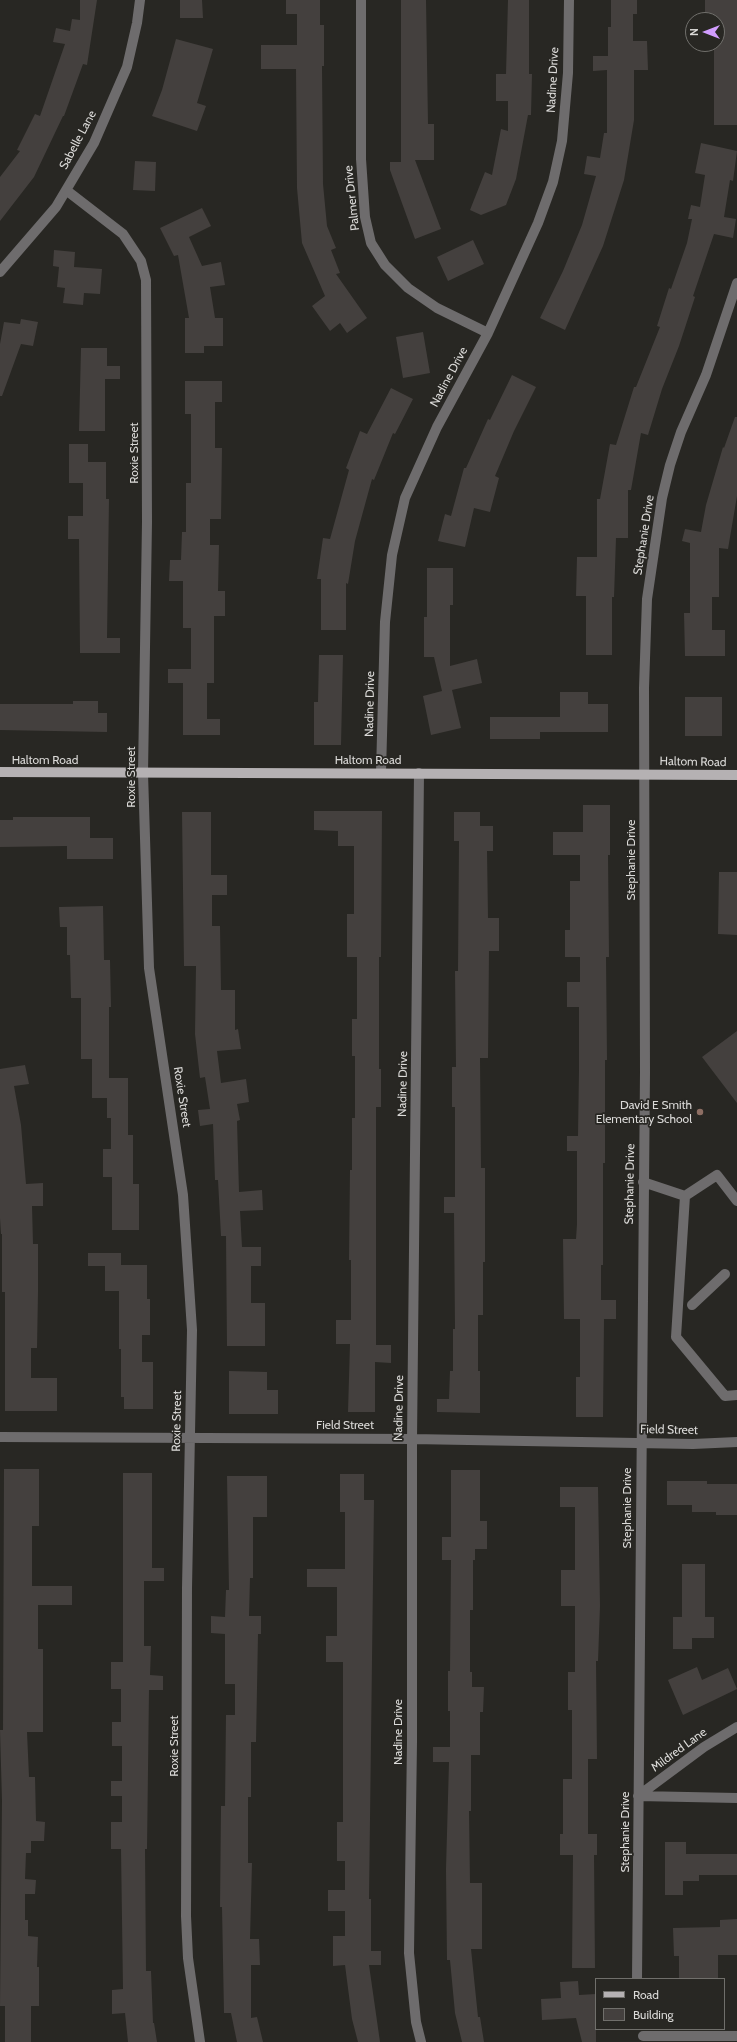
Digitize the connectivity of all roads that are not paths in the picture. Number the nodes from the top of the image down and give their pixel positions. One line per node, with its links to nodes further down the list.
1 (140, 0): 4 (street, Sabelle Lane)
2 (361, 0): 7 (street, Palmer Drive)
3 (569, 0): 7 (street, Nadine Drive)
4 (66, 190): 5 (street, Sabelle Lane); 9 (street, Roxie Street)
5 (0, 272)
6 (737, 283): 12 (street, Stephanie Drive)
7 (488, 332): 10 (street, Nadine Drive)
8 (0, 772): 9 (main road, Haltom Road)
9 (143, 773): 10 (main road, Haltom Road); 21 (street, Roxie Street)
10 (381, 773): 11 (main road, Haltom Road)
11 (419, 773): 12 (main road, Haltom Road); 22 (street, Nadine Drive)
12 (644, 774): 13 (main road, Haltom Road); 14 (street, Stephanie Drive)
13 (737, 775)
14 (643, 1182): 15 (street); 24 (street, Stephanie Drive)
15 (684, 1196): 16 (street); 19 (street)
16 (737, 1201)
17 (725, 1274): 18 (street)
18 (692, 1305)
19 (737, 1395)
20 (0, 1437): 21 (street, Field Street)
21 (190, 1438): 22 (street, Field Street); 31 (street, Roxie Street)
22 (412, 1439): 24 (street, Field Street); 32 (street, Nadine Drive)
23 (737, 1442): 24 (street, Field Street)
24 (641, 1443): 26 (street, Stephanie Drive)
25 (737, 1727): 26 (street, Mildred Lane)
26 (638, 1796): 27 (street); 28 (street, Stephanie Drive)
27 (737, 1798)
28 (637, 1978)
29 (643, 2036): 30 (street)
30 (737, 2036)
31 (200, 2042)
32 (421, 2042)

